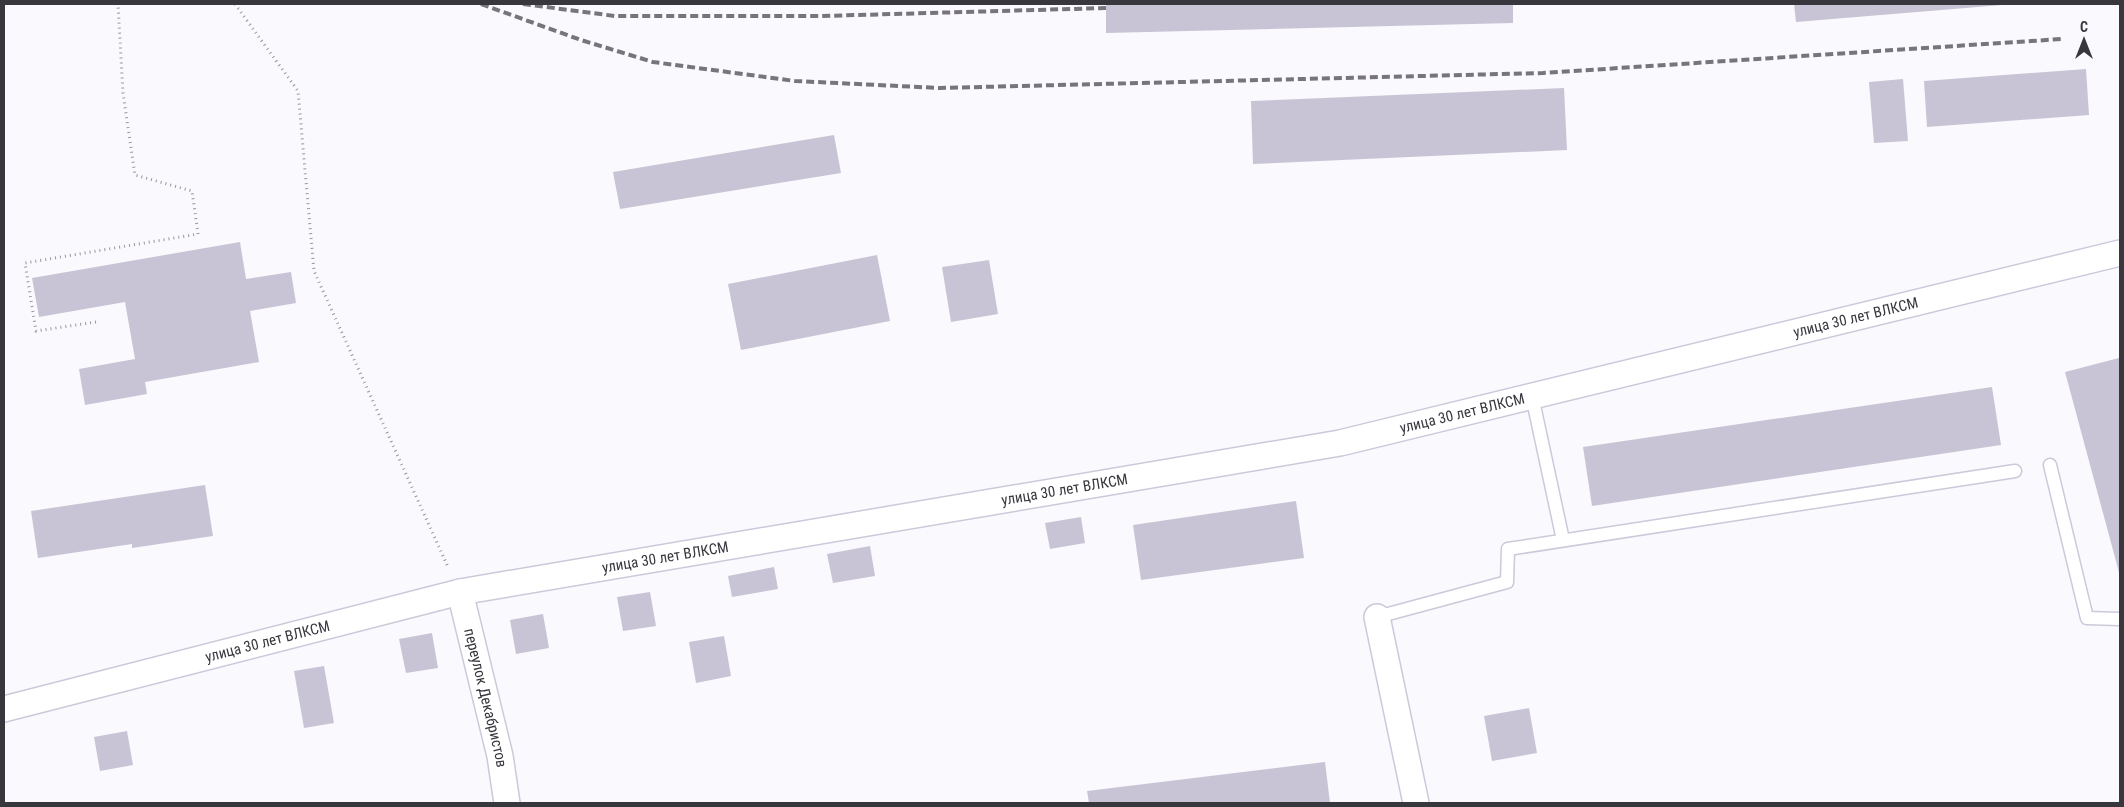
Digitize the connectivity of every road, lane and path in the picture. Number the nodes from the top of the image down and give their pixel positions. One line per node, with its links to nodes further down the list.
1 (118, 4): 4 (path)
2 (235, 4): 9 (path)
3 (2120, 252): 5 (street, улица 30 лет ВЛКСМ)
4 (96, 322)
5 (1532, 396): 8 (lane); 9 (street, улица 30 лет ВЛКСМ)
6 (2050, 465): 11 (lane)
7 (2014, 471): 8 (lane)
8 (1563, 540): 10 (lane)
9 (460, 592): 12 (street, улица 30 лет ВЛКСМ); 13 (street, переулок Декабристов)
10 (1377, 617): 14 (street)
11 (2120, 618)
12 (4, 709)
13 (507, 803)
14 (1416, 803)

